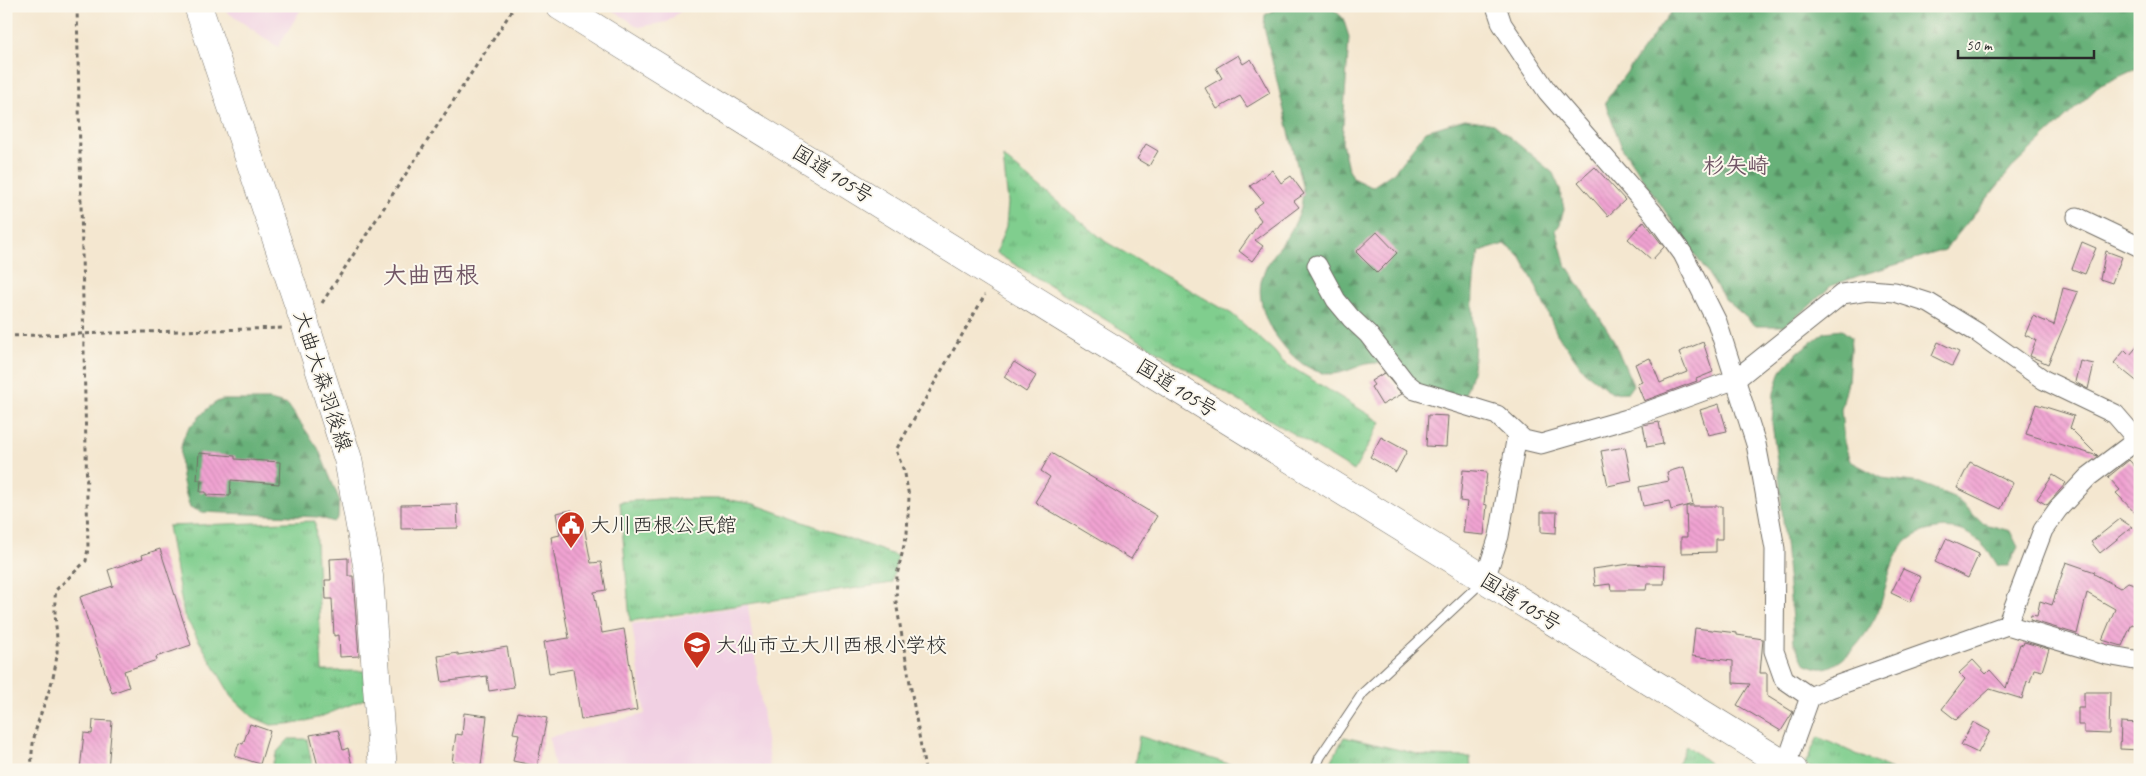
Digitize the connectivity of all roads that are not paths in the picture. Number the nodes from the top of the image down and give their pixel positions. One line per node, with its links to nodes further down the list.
1 (198, 6): 15 (main road, 大曲大森羽後線)
2 (560, 6): 10 (main road, 国道105号)
3 (1496, 6): 7 (street)
4 (2078, 217): 5 (street)
5 (2140, 247)
6 (1317, 265): 8 (street)
7 (1736, 379): 8 (street); 9 (street); 13 (street)
8 (1517, 435): 10 (street)
9 (2138, 441): 11 (street)
10 (1485, 579): 14 (main road, 国道105号); 16 (lane)
11 (2007, 625): 12 (street); 13 (street)
12 (2140, 661)
13 (1810, 697): 14 (street)
14 (1788, 768)
15 (383, 770)
16 (1315, 770)

